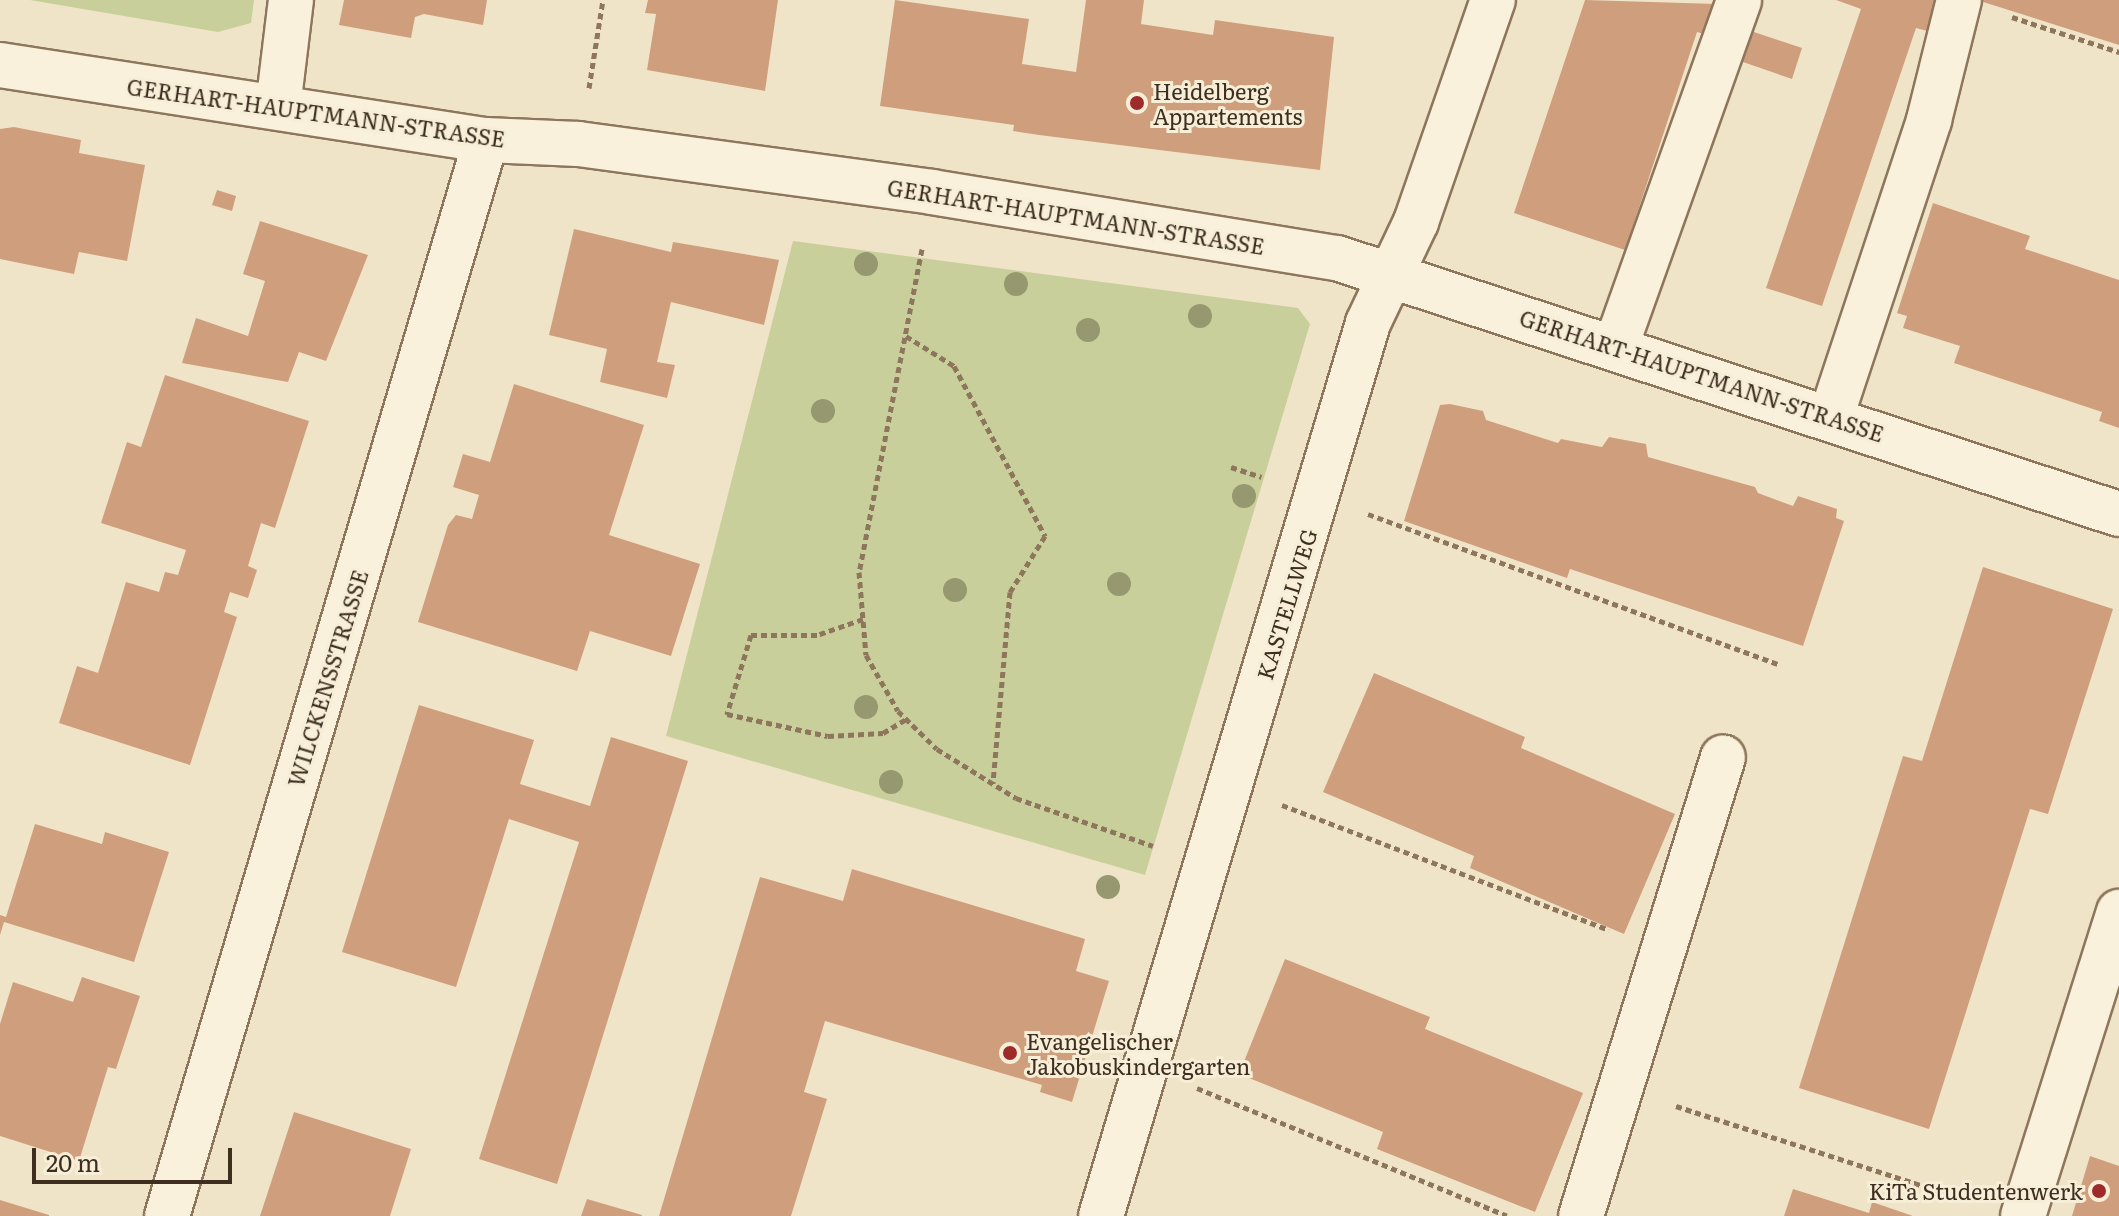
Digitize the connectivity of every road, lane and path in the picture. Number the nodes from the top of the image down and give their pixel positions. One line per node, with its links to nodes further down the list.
1 (291, 0): 9 (street)
2 (603, 0): 11 (path)
3 (1493, 0): 13 (street, KASTELLWEG)
4 (1739, 0): 15 (street)
5 (1959, 0): 16 (street)
6 (2004, 14): 7 (path)
7 (2119, 52)
8 (0, 65): 9 (street, GERHART-HAUPTMANN-STRASSE)
9 (278, 107): 10 (street, GERHART-HAUPTMANN-STRASSE)
10 (486, 140): 11 (street, GERHART-HAUPTMANN-STRASSE); 31 (street, WILCKENSSTRASSE)
11 (578, 144): 12 (street, GERHART-HAUPTMANN-STRASSE)
12 (932, 192): 13 (street, GERHART-HAUPTMANN-STRASSE); 14 (path)
13 (1392, 271): 15 (street, GERHART-HAUPTMANN-STRASSE); 17 (street, KASTELLWEG)
14 (906, 336): 19 (path); 23 (path)
15 (1616, 346): 16 (street, GERHART-HAUPTMANN-STRASSE)
16 (1831, 417): 18 (street, GERHART-HAUPTMANN-STRASSE)
17 (1319, 497): 20 (path); 24 (street, KASTELLWEG)
18 (2119, 514)
19 (863, 619): 21 (path); 21 (path)
20 (1777, 664)
21 (906, 719): 23 (path)
22 (1723, 757): 29 (street)
23 (993, 783): 25 (path)
24 (1230, 787): 25 (street, KASTELLWEG); 27 (path)
25 (1208, 862): 28 (street, KASTELLWEG)
26 (2119, 912): 35 (street)
27 (1616, 932)
28 (1145, 1071): 32 (street, KASTELLWEG); 33 (path)
29 (1621, 1089): 30 (path); 34 (street)
30 (1974, 1202)
31 (167, 1216)
32 (1101, 1216)
33 (1507, 1216)
34 (1581, 1216)
35 (2023, 1216)

